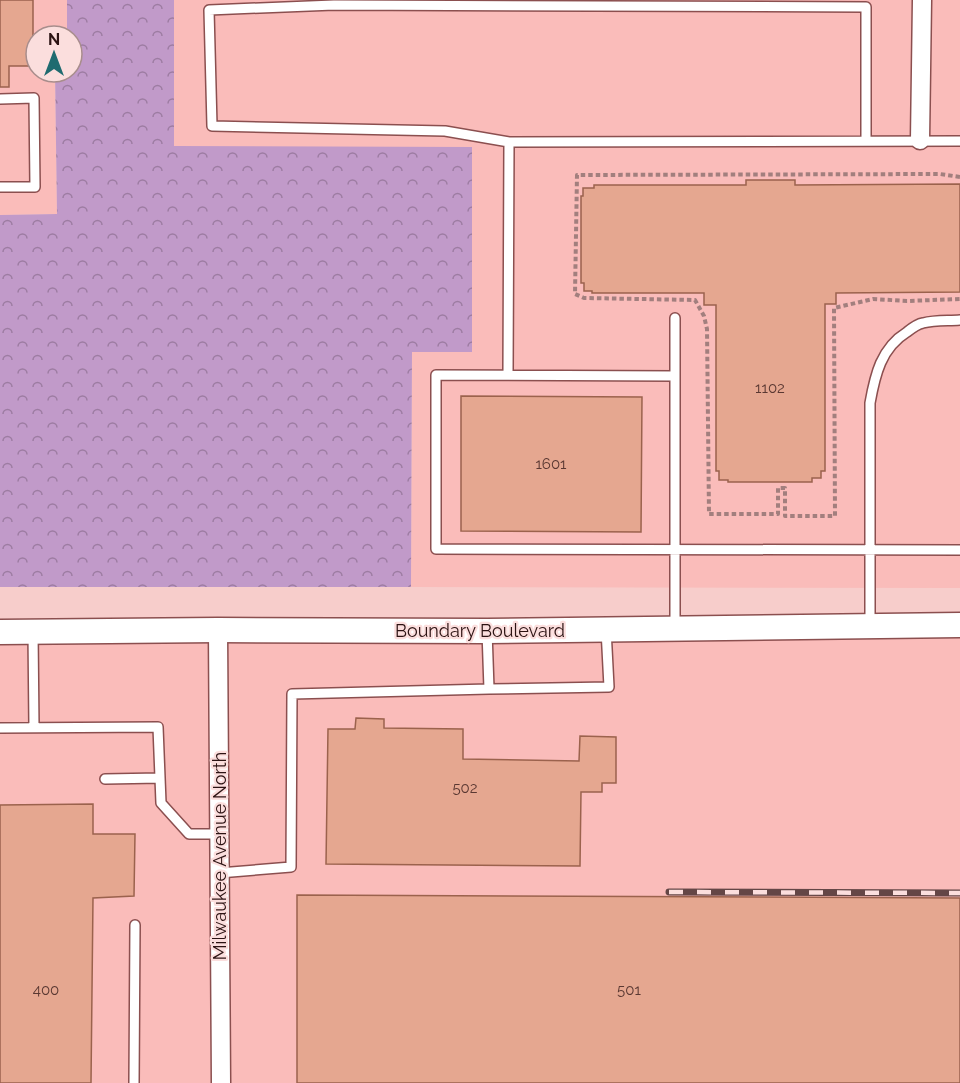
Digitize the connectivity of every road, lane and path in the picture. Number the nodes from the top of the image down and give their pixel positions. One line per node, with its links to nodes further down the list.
1 (922, 0): 4 (street)
2 (677, 3): 5 (lane); 7 (lane)
3 (0, 99): 9 (lane)
4 (920, 140): 5 (lane); 6 (lane)
5 (866, 141): 7 (lane)
6 (960, 141)
7 (509, 142): 13 (lane)
8 (960, 177): 10 (path)
9 (0, 187)
10 (960, 299)
11 (675, 318): 14 (lane)
12 (960, 320): 16 (lane)
13 (508, 375): 14 (lane); 15 (lane)
14 (675, 376): 15 (lane)
15 (675, 549): 16 (lane); 20 (lane)
16 (870, 550): 17 (lane); 19 (lane)
17 (960, 550)
18 (960, 625): 19 (street, Boundary Boulevard)
19 (870, 626): 20 (street, Boundary Boulevard)
20 (675, 627): 21 (street, Boundary Boulevard)
21 (606, 628): 23 (street, Boundary Boulevard); 26 (lane)
22 (218, 630): 23 (street, Boundary Boulevard); 25 (street, Boundary Boulevard); 31 (street, Milwaukee Avenue North)
23 (487, 631): 26 (lane)
24 (0, 632): 25 (street, Boundary Boulevard)
25 (33, 632): 28 (lane)
26 (489, 689): 32 (lane)
27 (0, 728): 28 (lane)
28 (34, 728): 29 (lane)
29 (160, 778): 30 (lane); 31 (lane)
30 (105, 779)
31 (219, 834): 32 (street, Milwaukee Avenue North)
32 (219, 873): 35 (street, Milwaukee Avenue North)
33 (135, 925): 34 (lane)
34 (134, 1083)
35 (220, 1083)

